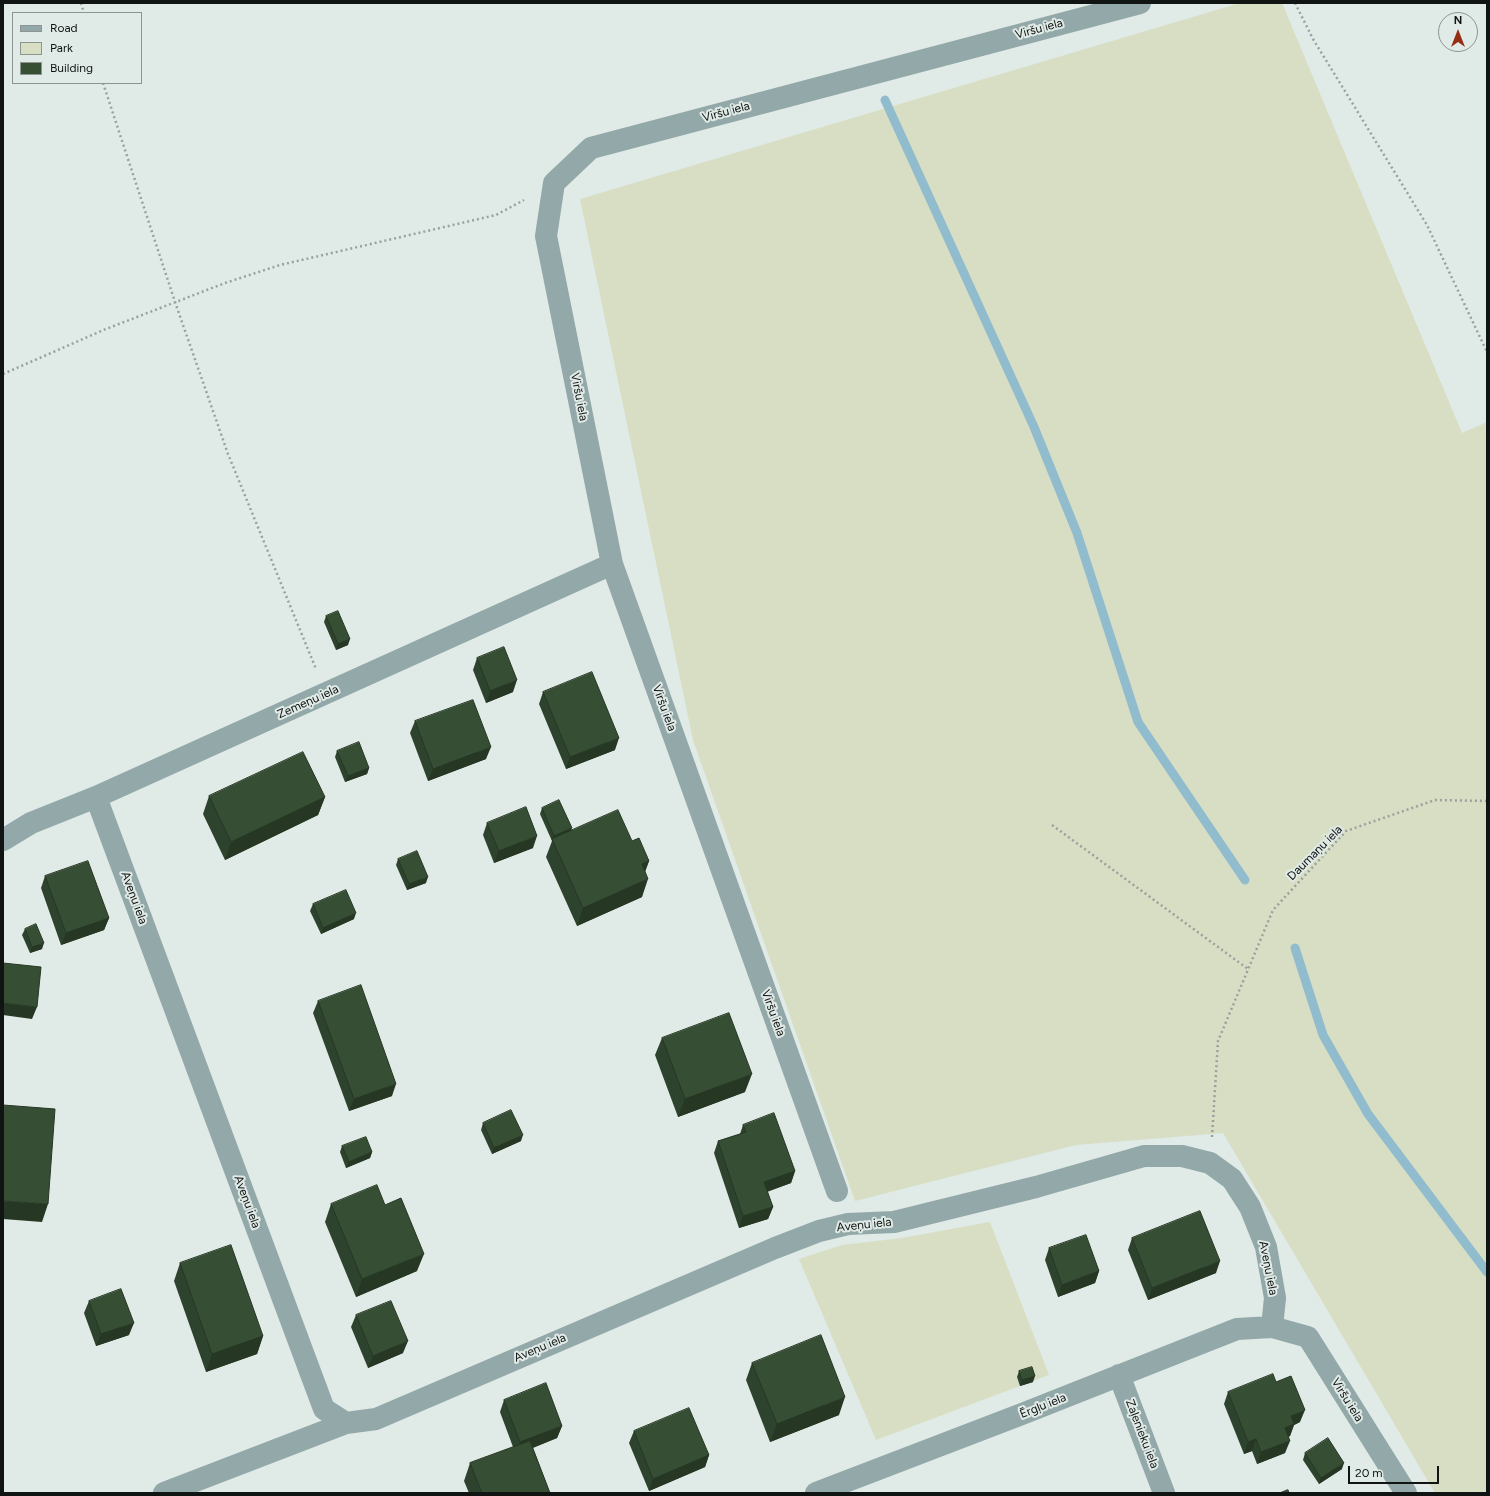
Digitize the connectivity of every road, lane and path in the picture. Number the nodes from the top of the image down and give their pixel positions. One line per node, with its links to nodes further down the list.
1 (1140, 3): 4 (street, Viršu iela)
2 (1295, 3): 6 (path)
3 (103, 84): 5 (path)
4 (554, 183): 5 (path); 8 (street, Viršu iela)
5 (175, 302): 7 (path); 9 (path)
6 (1487, 352)
7 (3, 374)
8 (612, 564): 9 (street, Zemeņu iela); 16 (street, Viršu iela)
9 (327, 694): 10 (street, Zemeņu iela)
10 (96, 797): 13 (street, Zemeņu iela); 19 (street, Aveņu iela)
11 (1487, 801): 14 (path, Daumaņu iela)
12 (1052, 825): 14 (path)
13 (3, 840)
14 (1248, 969): 15 (path, Daumaņu iela)
15 (1210, 1163): 17 (street, Aveņu iela); 19 (street, Aveņu iela)
16 (837, 1191)
17 (1272, 1327): 18 (street, Ērgļu iela); 23 (street, Viršu iela)
18 (1119, 1375): 21 (street, Ērgļu iela); 22 (street, Zaļenieku iela)
19 (346, 1423): 20 (street)
20 (164, 1493)
21 (816, 1493)
22 (1164, 1493)
23 (1406, 1493)

